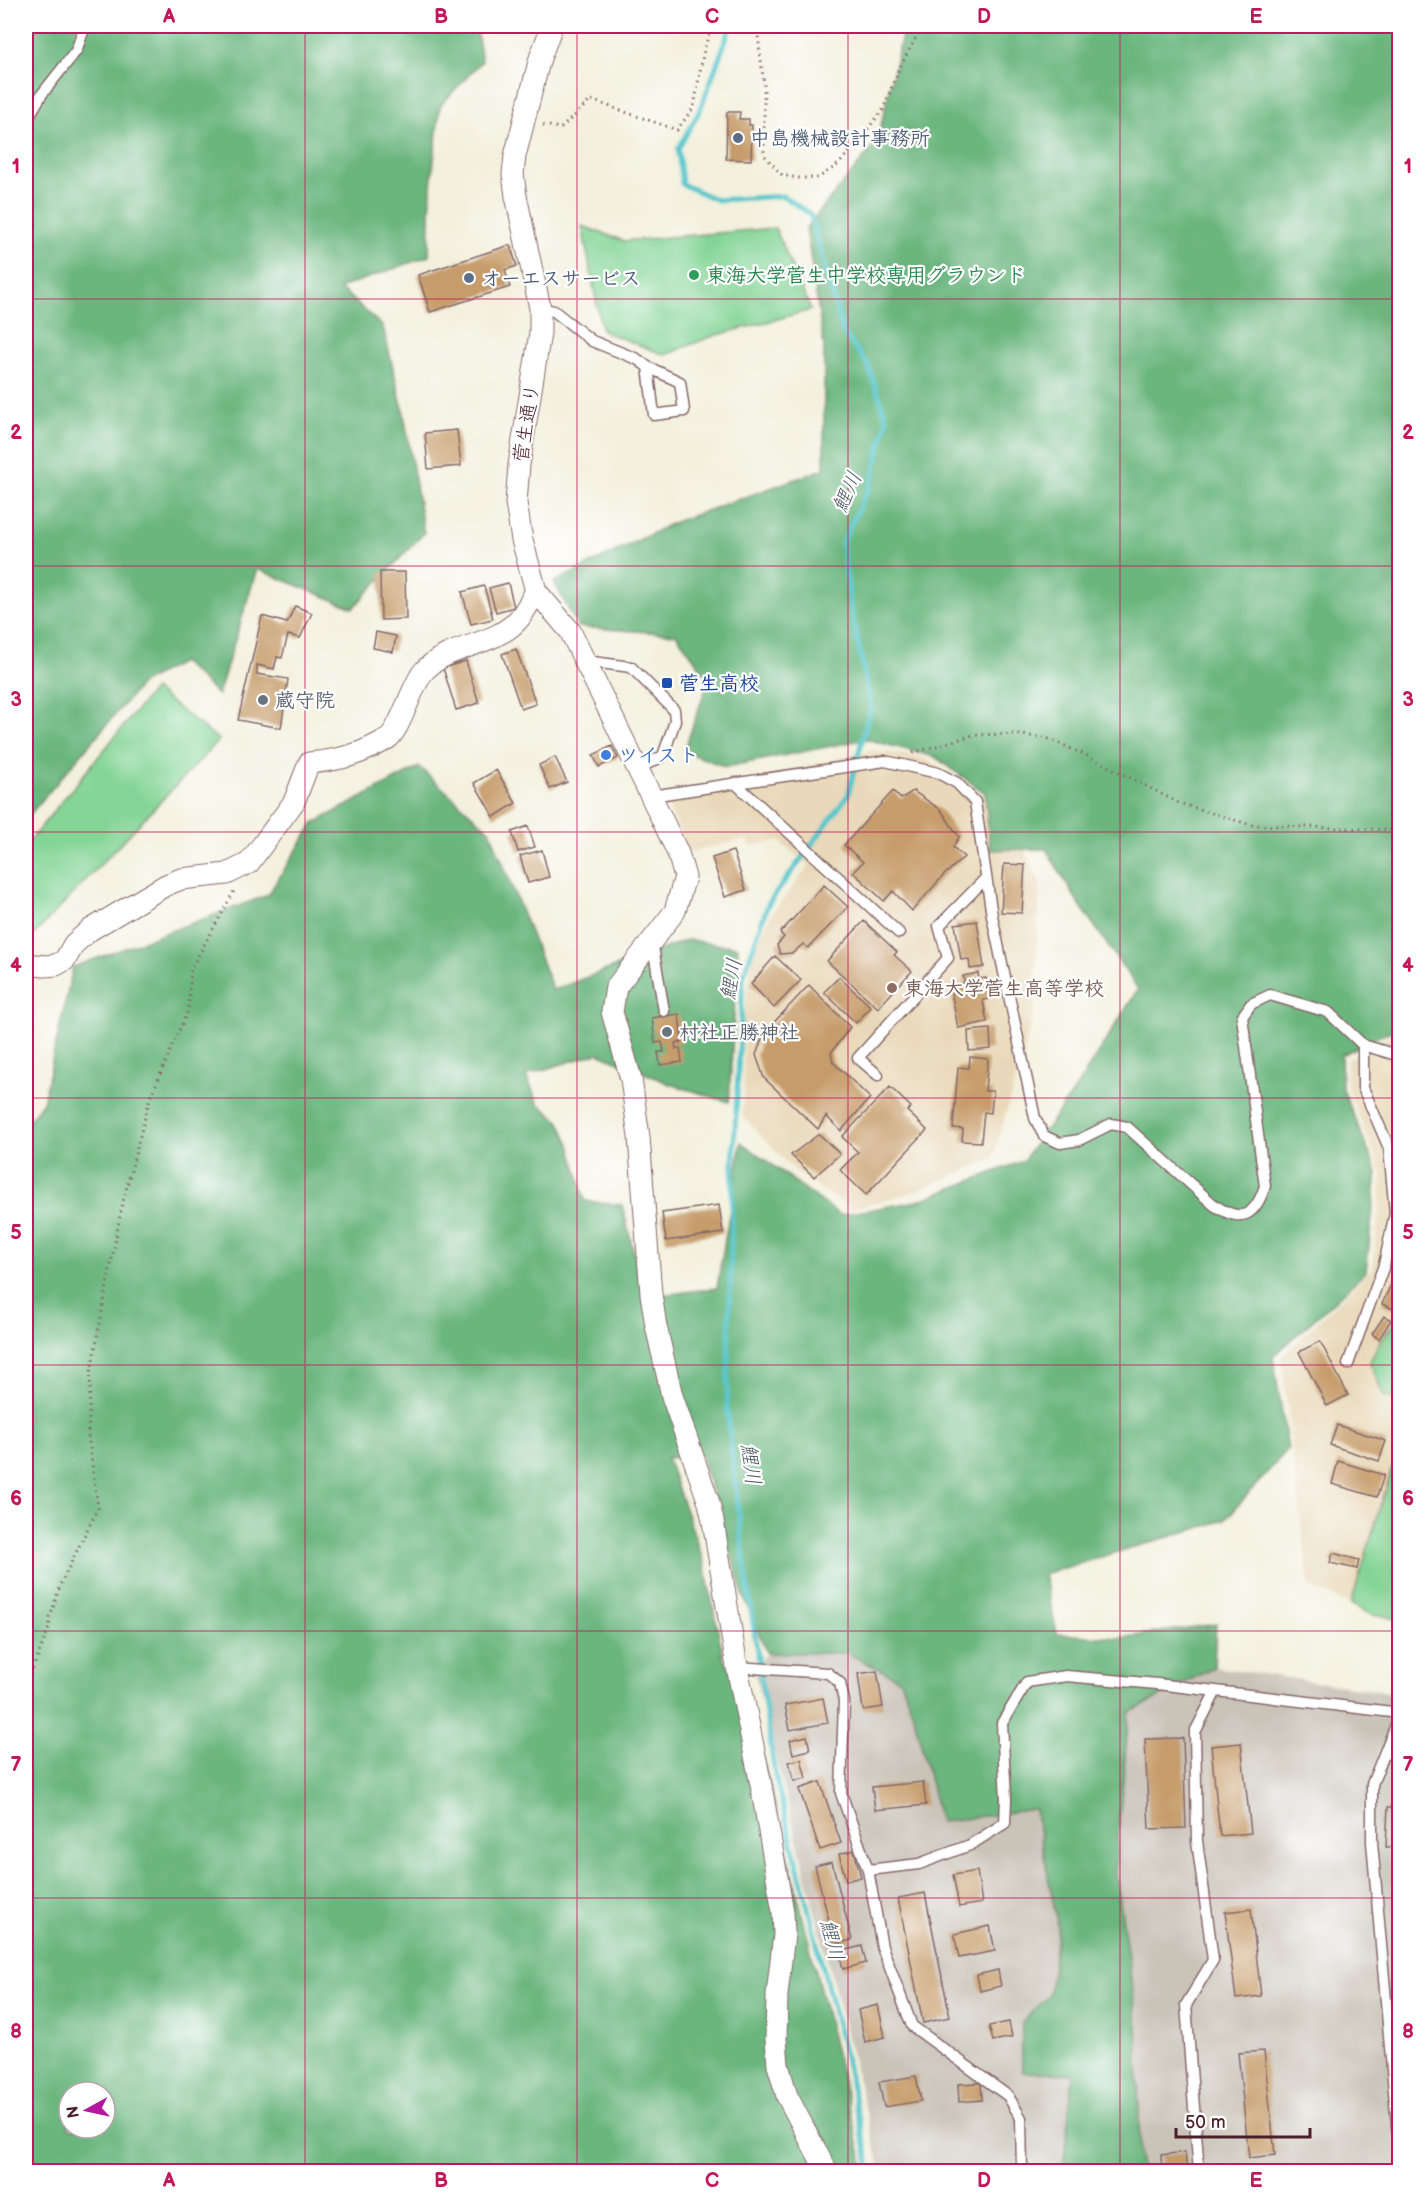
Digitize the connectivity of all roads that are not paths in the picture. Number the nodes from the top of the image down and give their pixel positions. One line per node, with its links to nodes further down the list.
1 (85, 26): 3 (lane)
2 (552, 26): 4 (street, 菅生通り)
3 (26, 122)
4 (540, 308): 5 (lane); 6 (street, 菅生通り)
5 (648, 367): 5 (lane)
6 (536, 591): 7 (street, 菅生通り); 14 (street)
7 (585, 661): 8 (street, 菅生通り); 8 (lane)
8 (637, 769): 10 (street, 菅生通り)
9 (735, 783): 10 (lane); 11 (lane); 12 (lane)
10 (651, 795): 13 (street, 菅生通り)
11 (986, 878): 16 (lane); 18 (lane)
12 (900, 933)
13 (652, 940): 15 (lane); 20 (street, 菅生通り)
14 (26, 964)
15 (664, 1011)
16 (1364, 1045): 17 (lane); 19 (lane)
17 (1400, 1053)
18 (878, 1075)
19 (1348, 1364)
20 (742, 1668): 23 (lane); 25 (street, 菅生通り)
21 (1216, 1691): 22 (lane); 23 (lane); 27 (lane)
22 (1400, 1714): 24 (lane)
23 (868, 1870): 26 (lane)
24 (1400, 2160)
25 (827, 2172)
26 (1022, 2172)
27 (1199, 2172)

